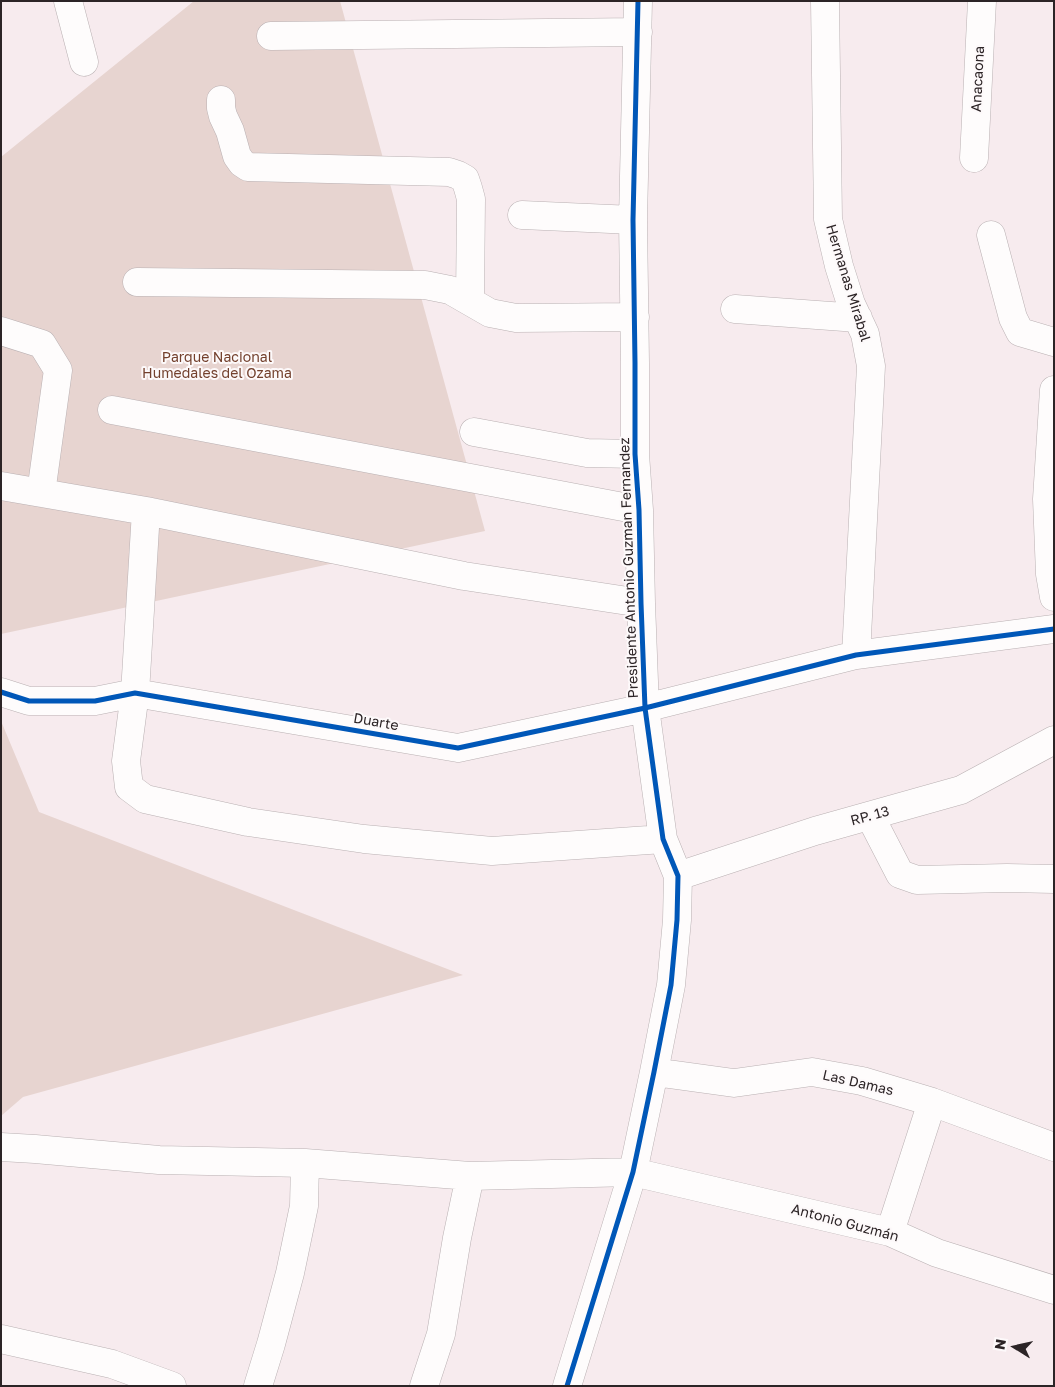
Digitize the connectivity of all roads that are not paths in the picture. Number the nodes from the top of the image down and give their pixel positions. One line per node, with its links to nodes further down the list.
1 (68, 1): 7 (street)
2 (638, 1): 5 (street, Presidente Antonio Guzman Fernandez)
3 (825, 1): 17 (street, Hermanas Mirabal)
4 (982, 1): 9 (street, Anacaona)
5 (638, 32): 6 (street); 11 (street, Presidente Antonio Guzman Fernandez)
6 (271, 36)
7 (84, 62)
8 (221, 100): 14 (street)
9 (974, 158)
10 (522, 214): 11 (street)
11 (633, 220): 16 (street, Presidente Antonio Guzman Fernandez)
12 (991, 235): 19 (street)
13 (137, 282): 14 (street)
14 (470, 301): 16 (street)
15 (735, 309): 17 (street)
16 (635, 317): 23 (street, Presidente Antonio Guzman Fernandez)
17 (858, 318): 31 (street, Hermanas Mirabal)
18 (1, 330): 25 (street)
19 (1054, 342)
20 (1054, 390): 28 (street)
21 (112, 410): 26 (street)
22 (474, 432): 23 (street)
23 (635, 454): 26 (street, Presidente Antonio Guzman Fernandez)
24 (1, 486): 25 (street)
25 (40, 493): 27 (street)
26 (639, 510): 29 (street, Presidente Antonio Guzman Fernandez)
27 (146, 511): 29 (street); 33 (street)
28 (1054, 597)
29 (641, 603): 34 (street, Presidente Antonio Guzman Fernandez)
30 (1054, 629): 31 (street, Duarte)
31 (856, 655): 34 (street, Duarte)
32 (1, 692): 33 (street, Duarte)
33 (135, 692): 34 (street, Duarte); 37 (street)
34 (645, 708): 37 (street, Presidente Antonio Guzman Fernandez)
35 (1054, 740): 36 (street, RP. 13)
36 (870, 816): 38 (street, RP. 13); 39 (street)
37 (663, 839): 38 (street, Presidente Antonio Guzman Fernandez)
38 (678, 876): 40 (street, Presidente Antonio Guzman Fernandez)
39 (1054, 879)
40 (654, 1072): 41 (street, Las Damas); 45 (street, Presidente Antonio Guzman Fernandez)
41 (932, 1102): 43 (street, Las Damas); 47 (street)
42 (1, 1147): 44 (street, Antonio Guzmán)
43 (1054, 1147)
44 (306, 1163): 46 (street, Antonio Guzmán); 51 (street)
45 (632, 1172): 46 (street, Antonio Guzmán); 47 (street, Antonio Guzmán); 53 (street, Presidente Antonio Guzman Fernandez)
46 (470, 1176): 52 (street)
47 (890, 1232): 48 (street, Antonio Guzmán)
48 (1054, 1290)
49 (1, 1339): 50 (street)
50 (172, 1386)
51 (258, 1386)
52 (424, 1386)
53 (567, 1386)

